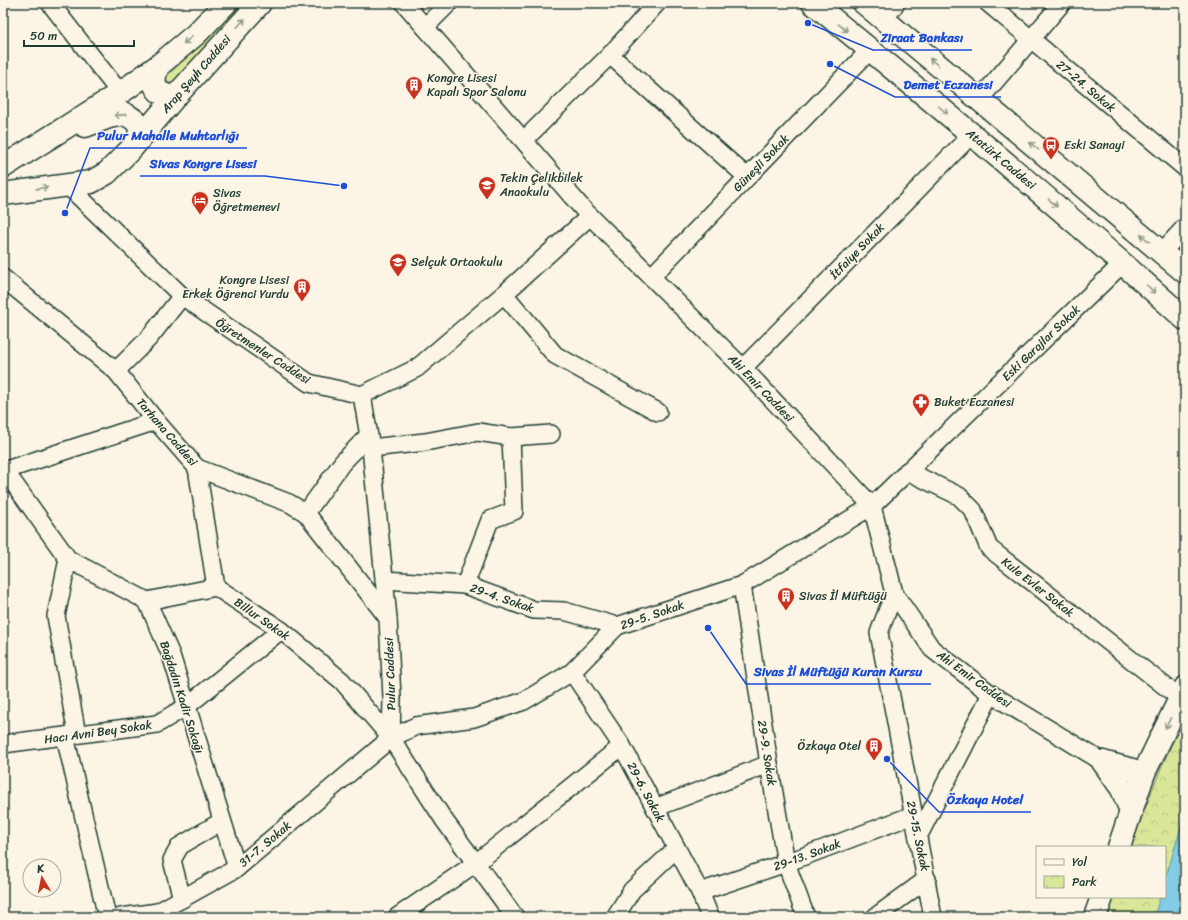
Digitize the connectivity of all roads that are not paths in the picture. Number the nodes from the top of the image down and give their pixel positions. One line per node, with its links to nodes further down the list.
1 (50, 3): 18 (street)
2 (226, 3): 17 (main road, one-way to 17)
3 (260, 3): 19 (main road, Arap Şeyh Caddesi, one-way to 3)
4 (404, 3): 13 (street, Ahi Emir Caddesi)
5 (449, 3): 13 (street)
6 (657, 3): 16 (street)
7 (813, 3): 15 (main road, Atatürk Caddesi, one-way to 15)
8 (864, 3): 12 (main road)
9 (896, 3): 12 (street)
10 (988, 3): 14 (street, 27-24. Sokak)
11 (1062, 3): 14 (street)
12 (884, 20): 20 (main road, one-way to 12)
13 (425, 27): 23 (street, Ahi Emir Caddesi)
14 (1030, 40): 20 (street); 26 (street, 27-24. Sokak)
15 (870, 50): 21 (main road, Atatürk Caddesi, one-way to 21); 27 (street, Güneşli Sokak)
16 (610, 55): 23 (street); 27 (street)
17 (158, 66): 18 (main road); 19 (main road)
18 (120, 92): 24 (main road)
19 (175, 97): 22 (main road, Arap Şeyh Caddesi)
20 (979, 100): 32 (main road, one-way to 20)
21 (972, 134): 33 (main road, Atatürk Caddesi, one-way to 33); 40 (street, İtfaiye Sokak)
22 (139, 140): 24 (main road, one-way to 24); 28 (main road, Arap Şeyh Caddesi)
23 (524, 140): 30 (street, Ahi Emir Caddesi)
24 (38, 145): 25 (main road)
25 (3, 166)
26 (1185, 168)
27 (747, 177): 35 (street, Güneşli Sokak)
28 (67, 185): 29 (main road, Arap Şeyh Caddesi, one-way to 28); 38 (street, Öğretmenler Caddesi)
29 (3, 194)
30 (590, 216): 35 (street, Ahi Emir Caddesi); 37 (street)
31 (1185, 227): 32 (street)
32 (1162, 252): 34 (main road)
33 (1124, 263): 39 (main road, Atatürk Caddesi, one-way to 39); 50 (street, Eski Garajlar Sokak)
34 (1185, 272)
35 (652, 277): 40 (street, Ahi Emir Caddesi)
36 (3, 278): 41 (street, Tarhana Caddesi)
37 (504, 294): 42 (street); 43 (street)
38 (182, 296): 41 (street); 42 (street, Öğretmenler Caddesi)
39 (1185, 319)
40 (743, 368): 51 (street, Ahi Emir Caddesi)
41 (116, 371): 44 (street, Tarhana Caddesi)
42 (362, 395): 47 (street, Pulur Caddesi)
43 (658, 412)
44 (156, 422): 48 (street, Tarhana Caddesi); 49 (street)
45 (551, 434): 46 (street)
46 (511, 437): 47 (street); 55 (street)
47 (370, 442): 52 (street); 54 (street, Pulur Caddesi)
48 (197, 468): 52 (street, Tarhana Caddesi); 57 (street)
49 (4, 471): 53 (street)
50 (907, 471): 51 (street, Eski Garajlar Sokak); 64 (street, Kule Evler Sokak)
51 (872, 506): 56 (street, 29-5. Sokak); 58 (street, Ahi Emir Caddesi)
52 (306, 513): 60 (street, Tarhana Caddesi)
53 (68, 559): 59 (street); 67 (street)
54 (384, 580): 55 (street, 29-4. Sokak); 60 (street, Pulur Caddesi)
55 (465, 585): 61 (street, 29-4. Sokak)
56 (742, 585): 61 (street, 29-5. Sokak); 72 (street, 29-9. Sokak)
57 (216, 587): 59 (street); 62 (street, Billur Sokak)
58 (894, 592): 65 (street, Ahi Emir Caddesi); 76 (street, 29-15. Sokak)
59 (147, 601): 66 (street, Bağdadın Kadir Sokağı)
60 (388, 618): 68 (street, Pulur Caddesi)
61 (617, 626): 63 (street, 29-5. Sokak)
62 (281, 630): 66 (street, Hacı Avni Bey Sokak); 68 (street, Billur Sokak)
63 (572, 672): 68 (street, 29-5. Sokak); 70 (street, 29-6. Sokak)
64 (1182, 693): 73 (main road, one-way to 73)
65 (991, 694): 71 (street, Ahi Emir Caddesi); 78 (street)
66 (187, 706): 67 (street, Hacı Avni Bey Sokak); 77 (street, Bağdadın Kadir Sokağı)
67 (71, 736): 69 (street, Hacı Avni Bey Sokak); 89 (street)
68 (391, 738): 81 (street); 83 (street, 31-7. Sokak)
69 (3, 744)
70 (622, 746): 74 (street, 29-6. Sokak); 81 (street)
71 (1103, 762): 73 (main road, Ahi Emir Caddesi); 75 (main road, Ahi Emir Caddesi)
72 (769, 764): 74 (street); 82 (street, 29-9. Sokak)
73 (1144, 773): 75 (main road)
74 (655, 808): 80 (street, 29-6. Sokak)
75 (1131, 811): 79 (main road)
76 (913, 815): 78 (street, 29-15. Sokak); 82 (street, 29-13. Sokak)
77 (222, 821): 83 (street, Bağdadın Kadir Sokağı); 87 (street)
78 (918, 837): 84 (street, 29-15. Sokak)
79 (1119, 846)
80 (676, 849): 85 (street, 29-6. Sokak); 93 (street)
81 (476, 863): 91 (street); 92 (street)
82 (786, 863): 85 (street, 29-13. Sokak); 95 (street, 29-9. Sokak)
83 (237, 868): 87 (street, 31-7. Sokak)
84 (927, 879): 96 (street); 97 (street, 29-15. Sokak)
85 (700, 892): 94 (street, 29-6. Sokak)
86 (1102, 898): 98 (main road)
87 (182, 899): 88 (street, 31-7. Sokak)
88 (159, 915): 90 (street, 31-7. Sokak)
89 (107, 917)
90 (121, 917)
91 (397, 917)
92 (515, 917)
93 (615, 917)
94 (710, 917)
95 (806, 917)
96 (875, 917)
97 (933, 917)
98 (1095, 917)

